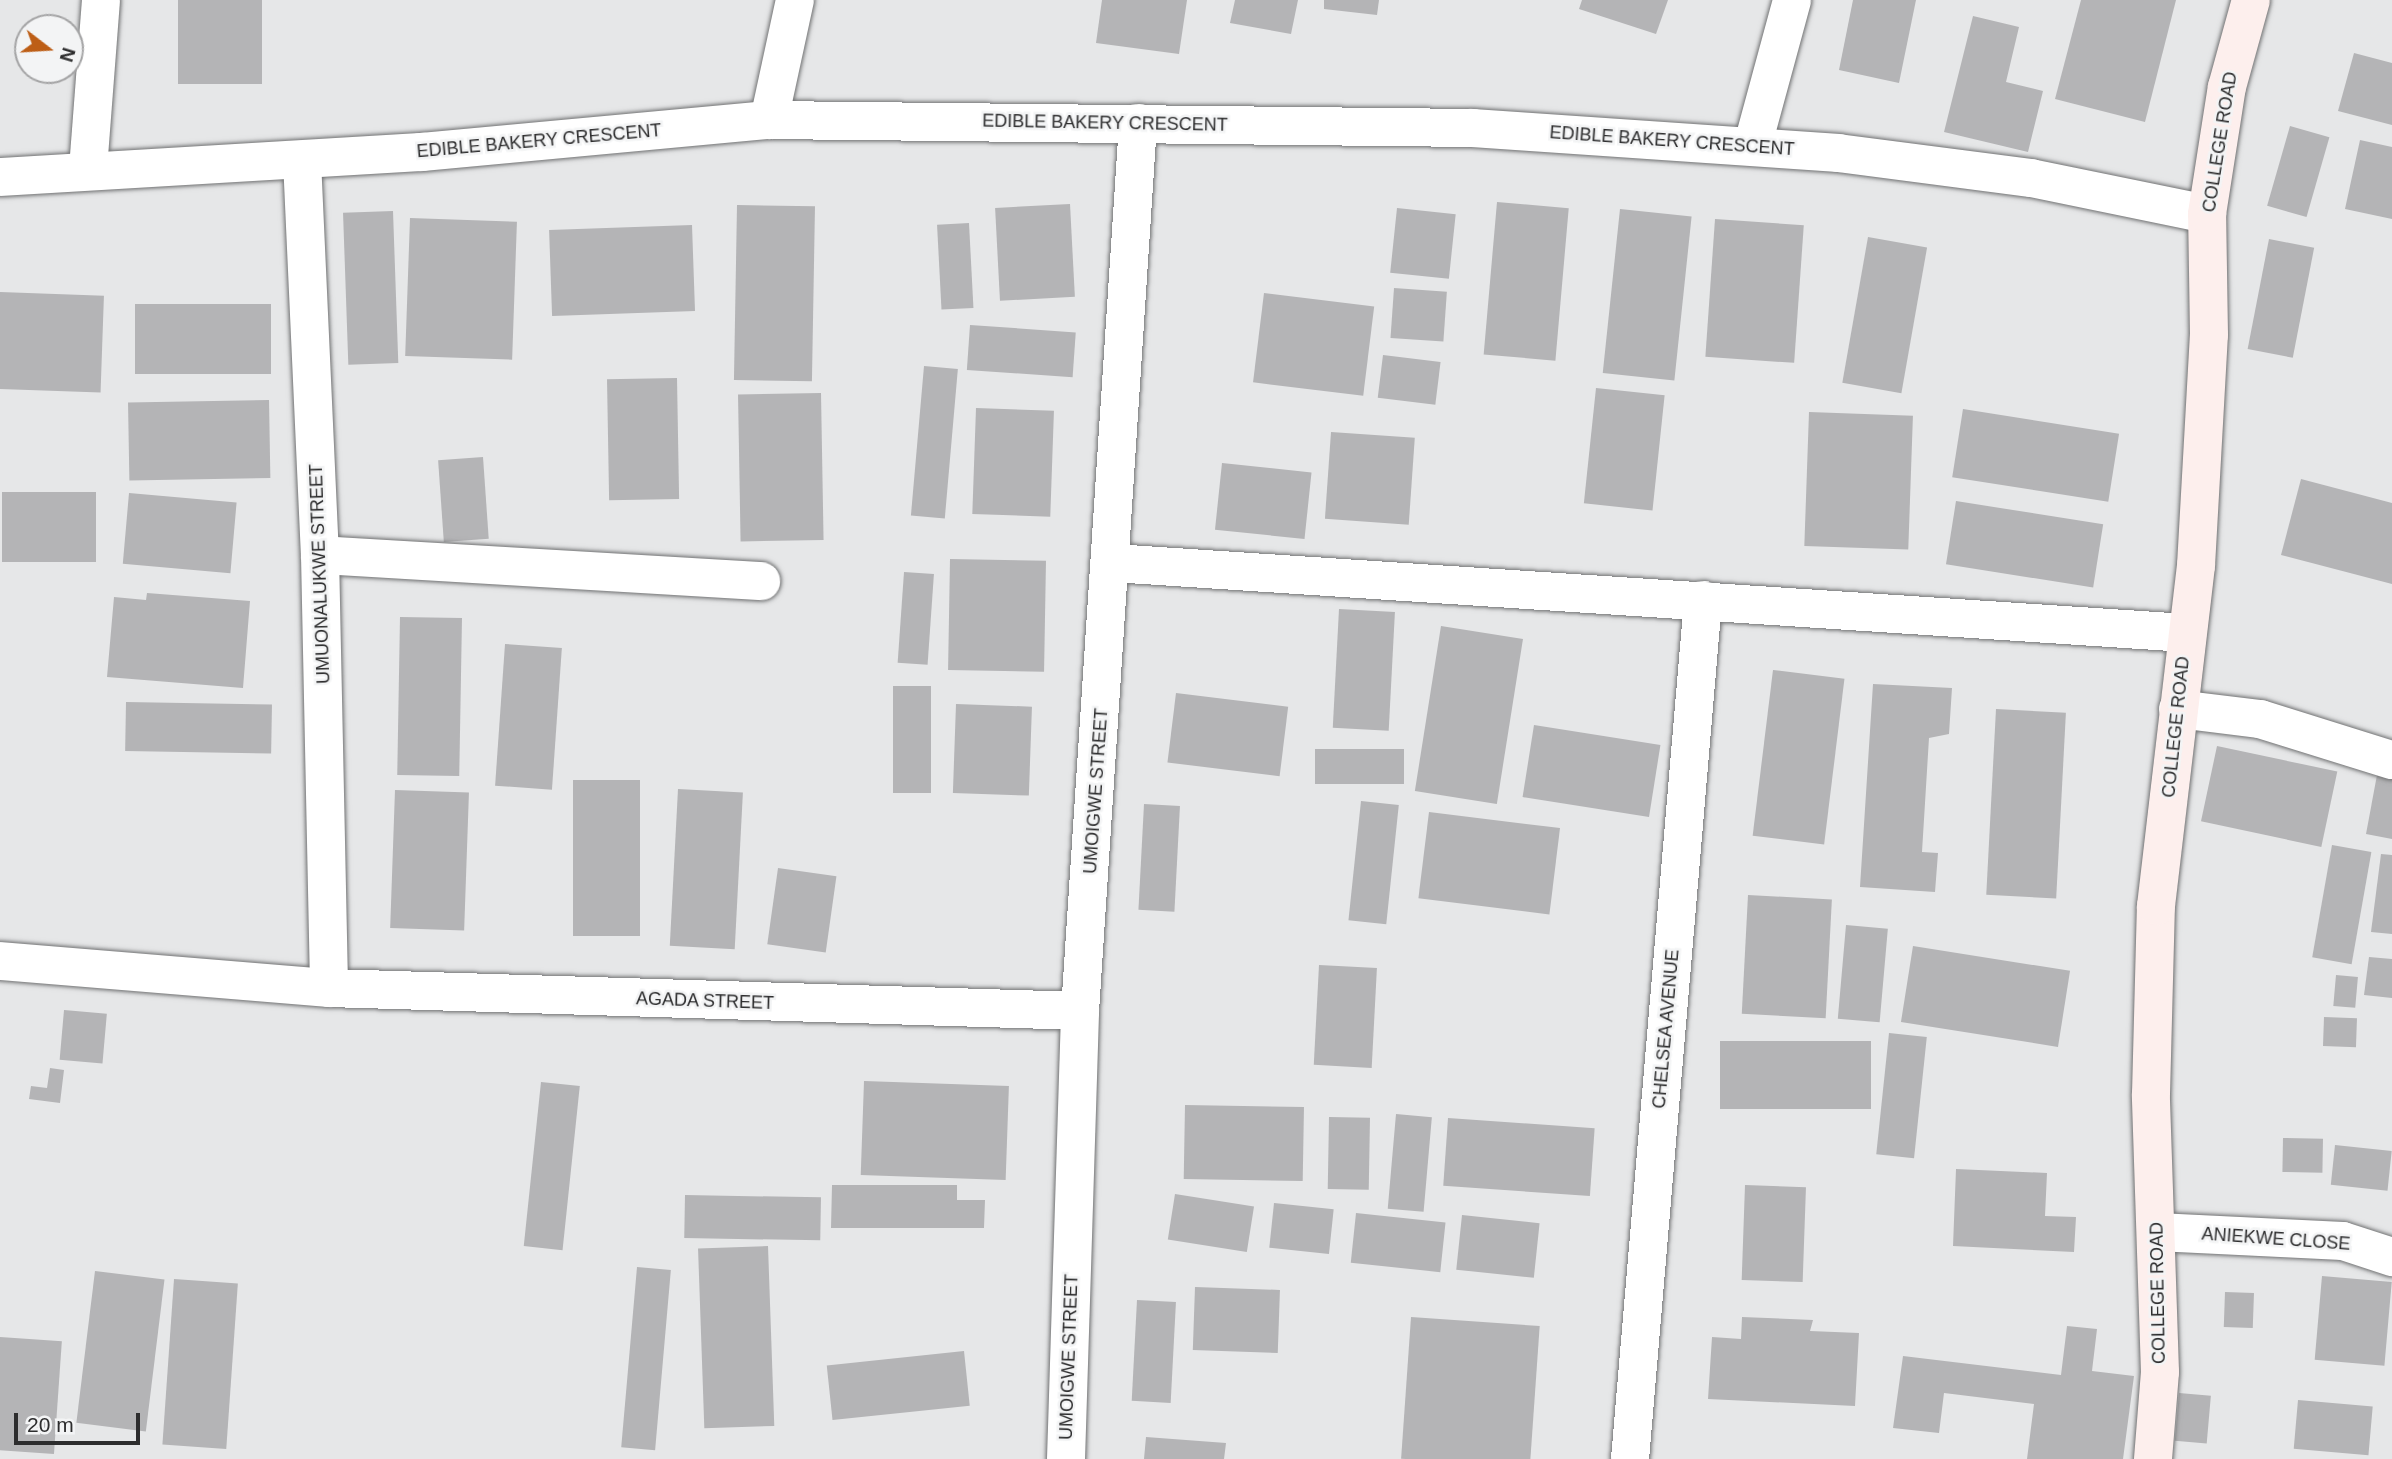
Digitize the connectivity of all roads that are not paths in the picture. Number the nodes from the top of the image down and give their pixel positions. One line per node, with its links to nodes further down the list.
1 (101, 0): 9 (street)
2 (795, 0): 5 (street)
3 (1791, 0): 7 (street)
4 (2251, 0): 11 (main road, COLLEGE ROAD)
5 (769, 120): 6 (street, EDIBLE BAKERY CRESCENT); 8 (street, EDIBLE BAKERY CRESCENT)
6 (1139, 123): 7 (street, EDIBLE BAKERY CRESCENT); 13 (street, UMOIGWE STREET)
7 (1753, 144): 11 (street, EDIBLE BAKERY CRESCENT)
8 (302, 160): 9 (street, EDIBLE BAKERY CRESCENT); 12 (street, UMUONALUKWE STREET)
9 (88, 169): 10 (street, EDIBLE BAKERY CRESCENT)
10 (0, 177)
11 (2207, 214): 16 (main road, COLLEGE ROAD)
12 (320, 555): 14 (street); 20 (street, UMUONALUKWE STREET)
13 (1113, 563): 15 (street); 21 (street, UMOIGWE STREET)
14 (761, 581)
15 (1703, 600): 16 (street); 25 (street, CHELSEA AVENUE)
16 (2186, 633): 17 (main road, COLLEGE ROAD)
17 (2178, 709): 18 (street); 22 (main road, COLLEGE ROAD)
18 (2392, 761)
19 (0, 961): 20 (street, AGADA STREET)
20 (330, 988): 21 (street, AGADA STREET)
21 (1080, 1010): 24 (street, UMOIGWE STREET)
22 (2157, 1232): 23 (street, ANIEKWE CLOSE); 26 (main road, COLLEGE ROAD)
23 (2392, 1257)
24 (1066, 1459)
25 (1630, 1459)
26 (2153, 1459)

